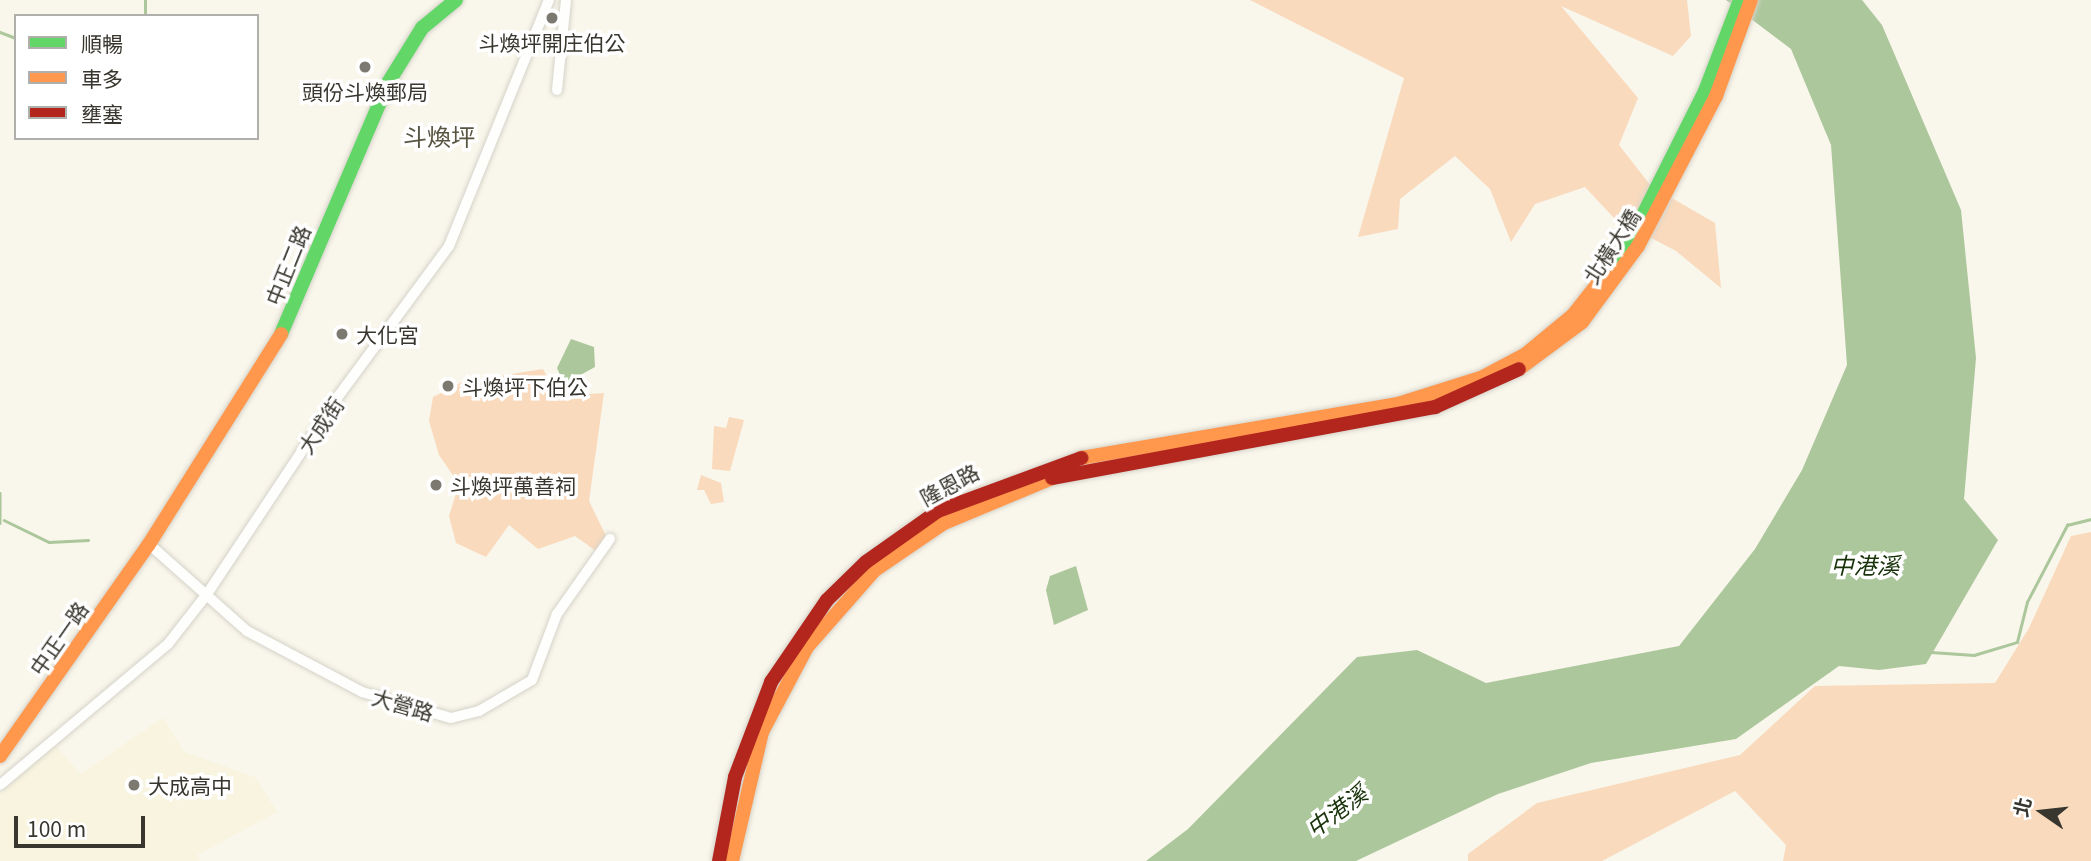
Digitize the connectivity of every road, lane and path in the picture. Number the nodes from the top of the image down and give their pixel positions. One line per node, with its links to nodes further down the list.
1 (456, 0): 10 (main road, 中正二路)
2 (548, 0): 11 (street, 大成街)
3 (566, 0): 6 (street)
4 (1740, 0): 7 (main road, 北橫大橋)
5 (1751, 0): 7 (main road, 北橫大橋)
6 (557, 90)
7 (1399, 410): 8 (main road, 隆恩路)
8 (1064, 468): 14 (main road, 隆恩路); 15 (main road, 隆恩路)
9 (610, 539): 11 (street, 大營路)
10 (149, 544): 11 (street, 大營路); 12 (main road, 中正一路)
11 (207, 594): 13 (street, 大成街)
12 (0, 756)
13 (0, 785)
14 (719, 861)
15 (732, 861)

